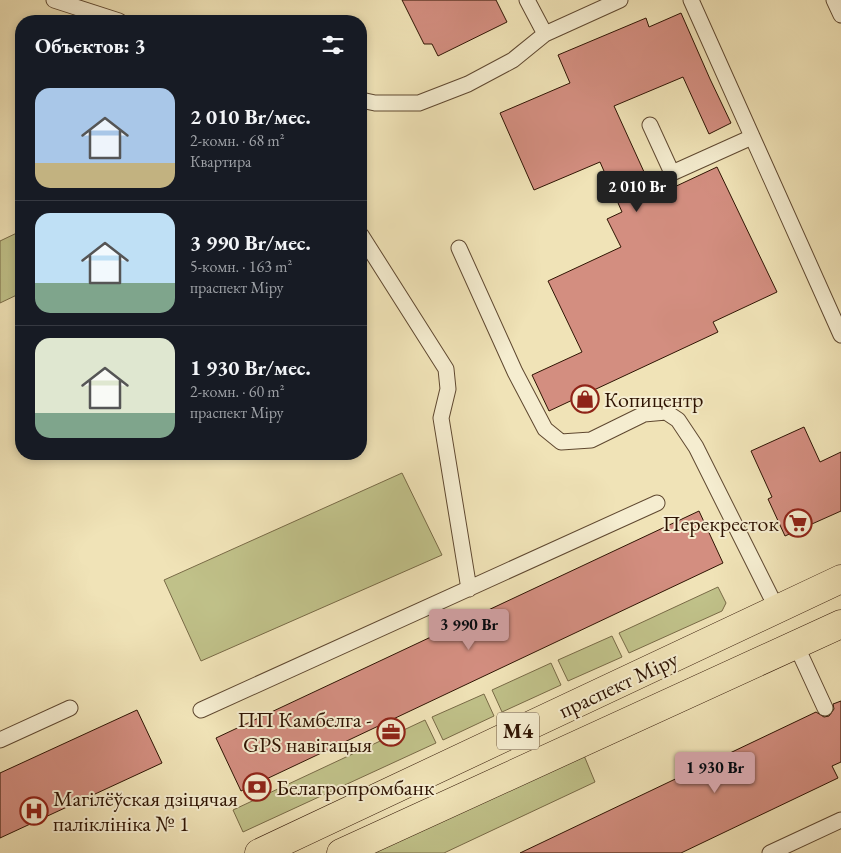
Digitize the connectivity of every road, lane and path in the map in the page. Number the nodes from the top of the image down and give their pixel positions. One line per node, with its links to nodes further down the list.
1 (54, 0): 6 (lane)
2 (527, 0): 8 (lane)
3 (620, 0): 8 (lane)
4 (691, 0): 11 (lane)
5 (834, 0): 7 (lane)
6 (100, 15)
7 (841, 16)
8 (545, 34): 9 (lane)
9 (367, 101)
10 (650, 125): 11 (lane)
11 (752, 137): 14 (lane)
12 (367, 244): 17 (lane)
13 (459, 248): 18 (lane)
14 (841, 334)
15 (657, 503): 17 (lane)
16 (841, 579): 18 (main road, праспект Міру / М4)
17 (469, 589): 23 (lane)
18 (777, 609): 26 (main road, праспект Міру / М4)
19 (841, 624): 20 (main road, праспект Міру / М4)
20 (796, 645): 22 (lane); 27 (main road, праспект Міру / М4)
21 (70, 708): 24 (lane)
22 (825, 708)
23 (201, 710)
24 (0, 740)
25 (841, 820): 28 (lane)
26 (259, 853)
27 (341, 853)
28 (770, 853)

